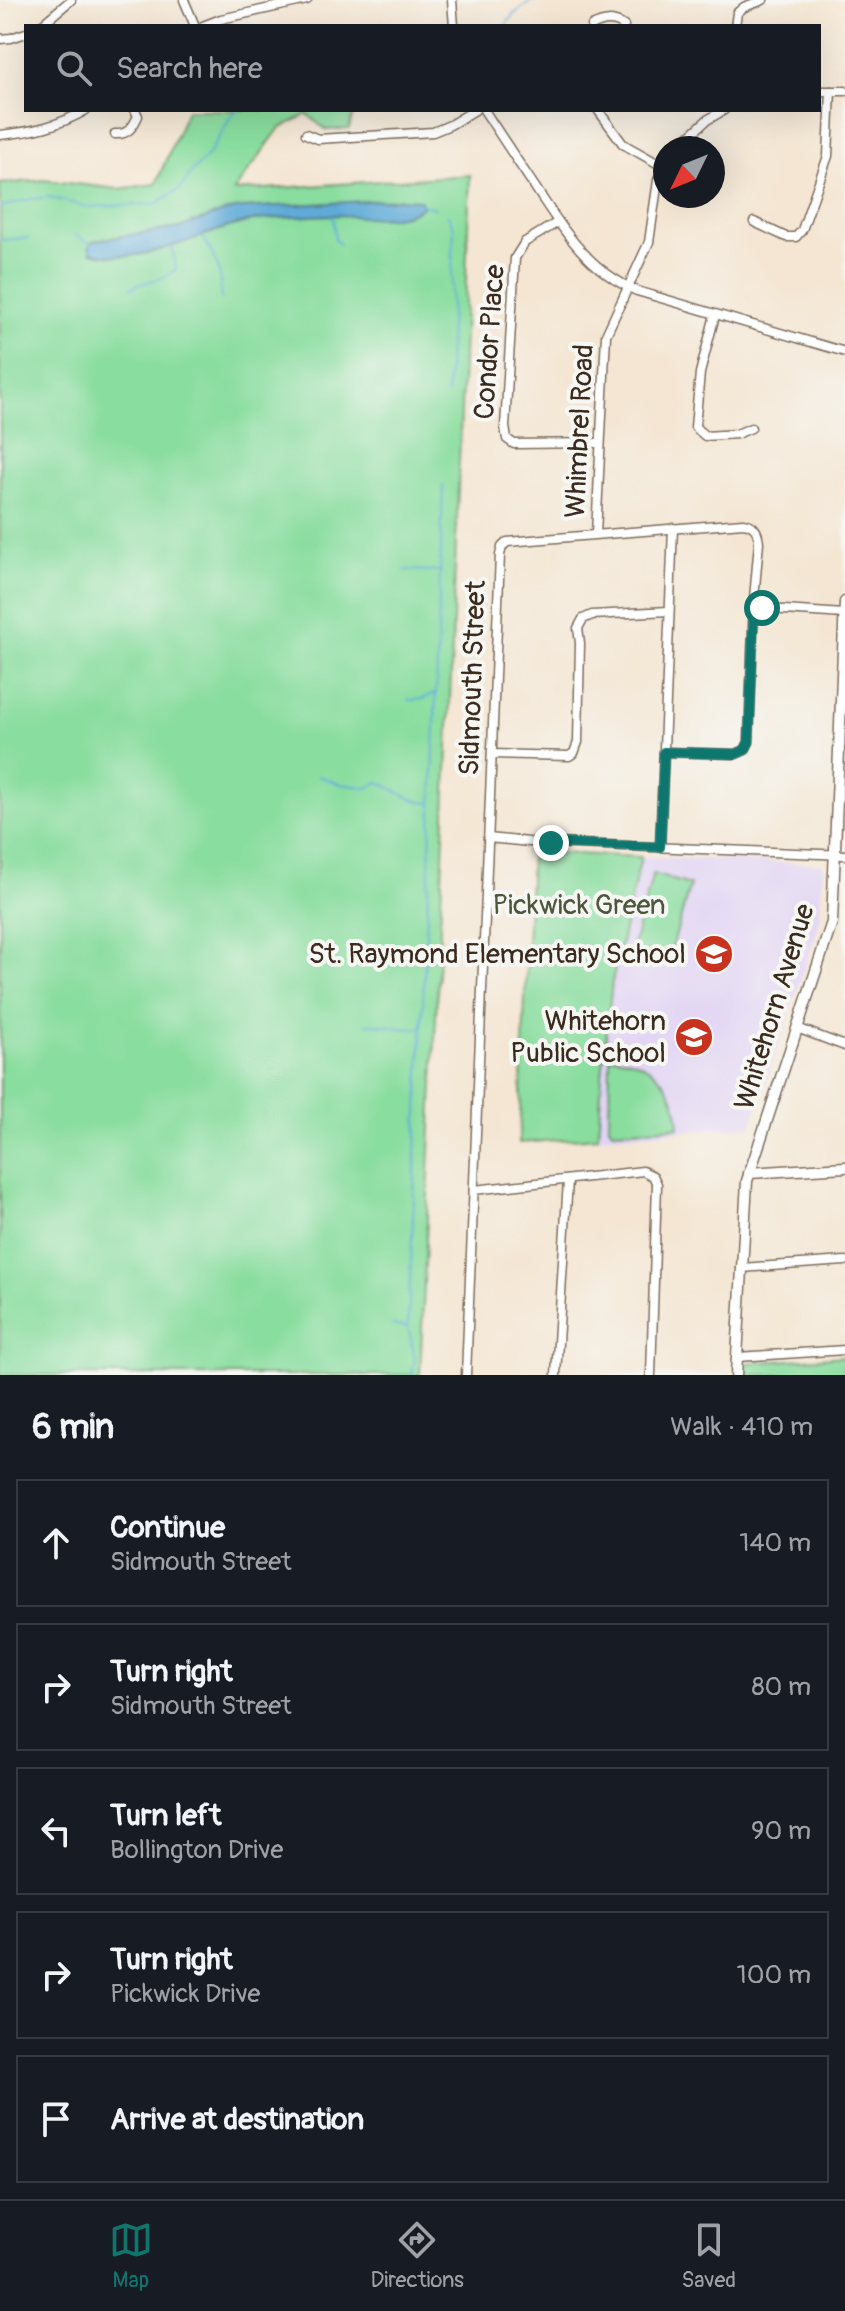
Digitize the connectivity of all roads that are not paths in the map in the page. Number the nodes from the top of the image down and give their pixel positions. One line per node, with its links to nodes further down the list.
1 (71, 0): 7 (street)
2 (184, 0): 8 (street)
3 (307, 0): 6 (street)
4 (452, 0): 10 (street)
5 (763, 0): 13 (street)
6 (276, 4): 9 (street)
7 (42, 24)
8 (194, 24)
9 (208, 24)
10 (454, 24)
11 (596, 24): 12 (street)
12 (621, 24)
13 (735, 24)
14 (24, 33): 15 (street)
15 (0, 39)
16 (821, 91): 17 (street)
17 (831, 91): 18 (street); 32 (street)
18 (845, 91)
19 (83, 112): 27 (street)
20 (136, 112): 25 (street)
21 (472, 112): 26 (street)
22 (485, 112): 31 (street)
23 (599, 112): 29 (street)
24 (721, 112): 28 (street)
25 (115, 134)
26 (306, 134)
27 (0, 135)
28 (689, 136)
29 (653, 159)
30 (654, 208): 33 (street, Whimbrel Road)
31 (558, 222): 33 (street); 37 (street, Condor Place)
32 (754, 222)
33 (628, 287): 34 (street); 37 (street, Whimbrel Road)
34 (715, 315): 35 (street); 36 (street)
35 (845, 352)
36 (751, 428)
37 (599, 443): 39 (street, Whimbrel Road)
38 (673, 528): 39 (street, Sidmouth Street); 41 (street, Sidmouth Street); 42 (street)
39 (596, 534): 45 (street, Sidmouth Street)
40 (845, 602): 43 (street, Whitehorn Avenue)
41 (754, 608): 43 (street); 44 (street, Sidmouth Street)
42 (669, 611): 44 (street); 45 (street)
43 (845, 614): 48 (street, Whitehorn Avenue)
44 (664, 752): 47 (street)
45 (492, 754): 46 (street, Sidmouth Street)
46 (488, 838): 47 (street); 54 (street, Sidmouth Street)
47 (660, 847): 48 (street)
48 (840, 855): 49 (street, Whitehorn Avenue)
49 (797, 1028): 50 (street); 52 (street, Whitehorn Avenue)
50 (845, 1046)
51 (845, 1167): 52 (street)
52 (749, 1173): 56 (street, Whitehorn Avenue)
53 (568, 1180): 54 (street); 60 (street); 61 (street)
54 (474, 1190): 59 (street, Sidmouth Street)
55 (845, 1261): 56 (street)
56 (741, 1268): 58 (street, Whitehorn Avenue)
57 (845, 1350): 58 (street)
58 (737, 1357): 62 (street, Whitehorn Avenue)
59 (466, 1375)
60 (556, 1375)
61 (651, 1375)
62 (736, 1375)

